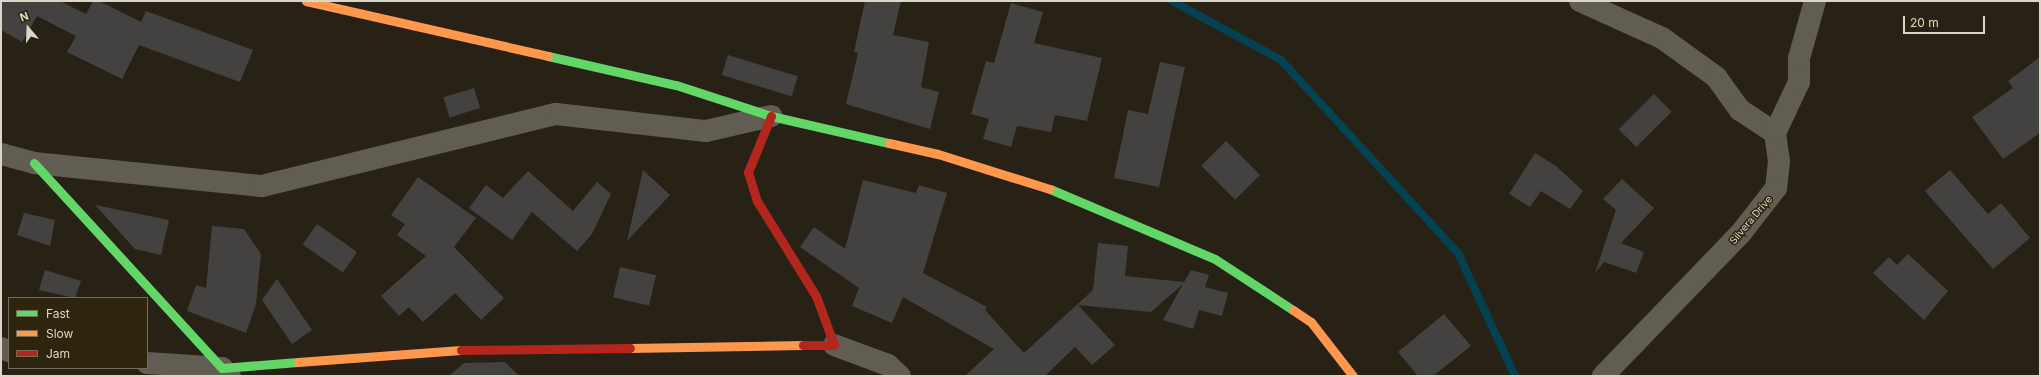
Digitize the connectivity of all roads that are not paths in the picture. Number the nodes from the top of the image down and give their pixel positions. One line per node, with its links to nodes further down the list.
1 (306, 1): 4 (street)
2 (1580, 1): 5 (street)
3 (1816, 1): 5 (street)
4 (771, 116): 7 (street); 8 (street); 12 (street)
5 (1775, 133): 13 (street, Silvera Drive)
6 (1, 154): 7 (street)
7 (34, 163): 10 (street)
8 (834, 345): 10 (street); 11 (street)
9 (148, 363): 10 (street)
10 (226, 372)
11 (900, 376)
12 (1353, 376)
13 (1603, 376)

